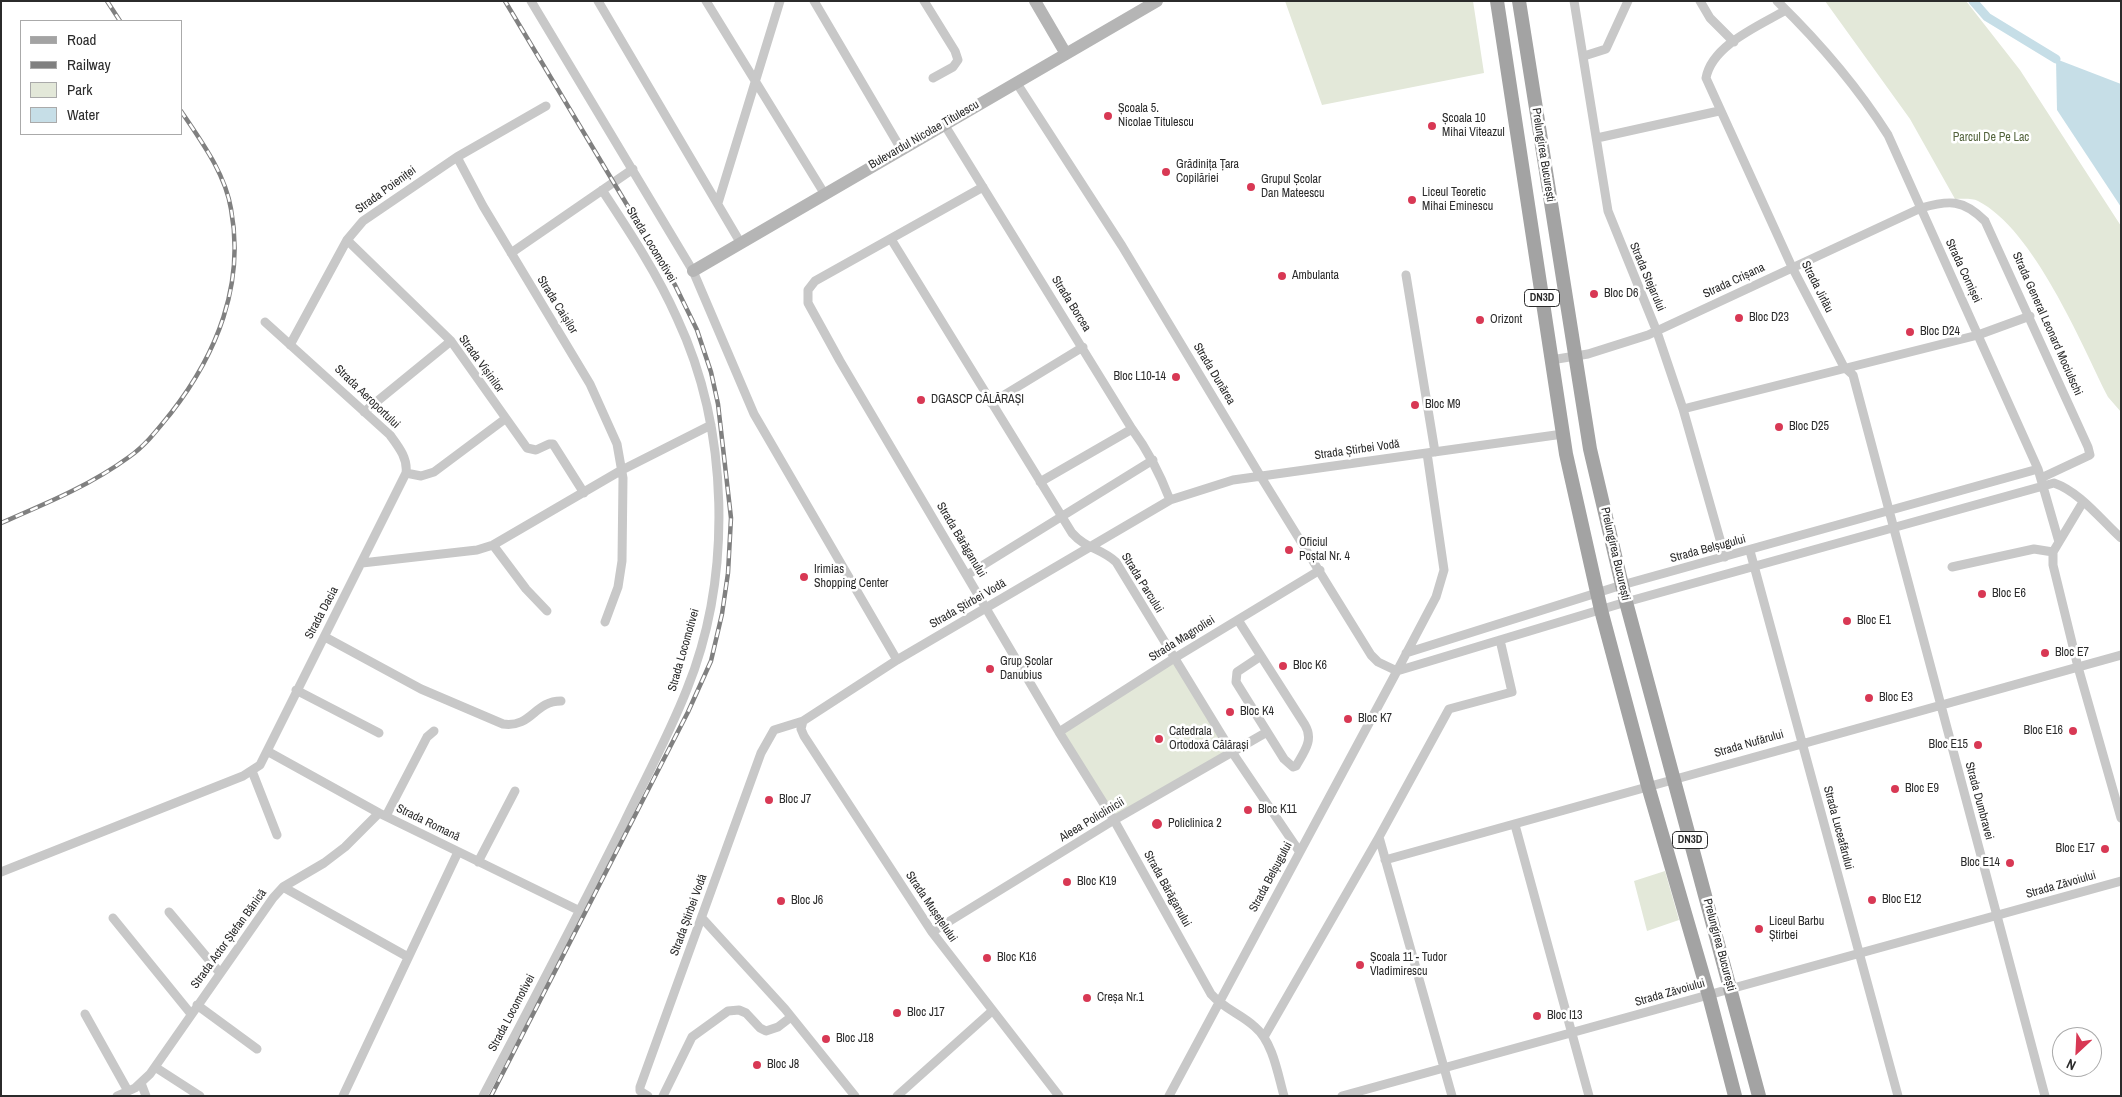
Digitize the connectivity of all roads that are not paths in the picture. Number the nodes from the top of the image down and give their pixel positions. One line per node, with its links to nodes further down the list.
1 (531, 1): 28 (street, Strada Locomotivei)
2 (598, 1): 32 (street)
3 (706, 1): 21 (street)
4 (780, 1): 21 (street)
5 (814, 1): 26 (street)
6 (924, 1): 19 (street)
7 (1035, 1): 17 (main road)
8 (1157, 1): 17 (main road, Bulevardul Nicolae Titulescu)
9 (1497, 1): 49 (main road, Prelungirea București / DN3D)
10 (1519, 1): 48 (main road, Prelungirea București / DN3D)
11 (1574, 1): 18 (street, Strada Stejarului)
12 (1628, 1): 18 (street)
13 (1700, 1): 16 (street)
14 (1777, 1): 15 (street, Strada Cornișei)
15 (1786, 10): 16 (street); 33 (street, Strada Cornișei)
16 (1734, 42): 23 (street, Strada Jirlău)
17 (1066, 54): 20 (main road, Bulevardul Nicolae Titulescu)
18 (1584, 56): 25 (street, Strada Stejarului)
19 (933, 78)
20 (1016, 82): 24 (main road, Bulevardul Nicolae Titulescu); 63 (street, Strada Dunărea)
21 (756, 84): 31 (street); 32 (street)
22 (546, 106): 27 (street, Strada Poieniței)
23 (1719, 111): 25 (street); 38 (street, Strada Jirlău)
24 (944, 124): 26 (main road, Bulevardul Nicolae Titulescu); 29 (street, Strada Borcea)
25 (1597, 138): 43 (street, Strada Stejarului)
26 (901, 148): 31 (main road, Bulevardul Nicolae Titulescu)
27 (457, 157): 35 (street, Strada Poieniței); 37 (street, Strada Caișilor)
28 (633, 169): 30 (street); 39 (street, Strada Locomotivei)
29 (983, 187): 34 (street, Strada Bărăganului); 47 (street, Strada Borcea)
30 (602, 190): 37 (street); 55 (street, Strada Locomotivei)
31 (824, 193): 36 (main road, Bulevardul Nicolae Titulescu)
32 (718, 203): 36 (street)
33 (1921, 208): 38 (street, Strada Crișana); 41 (street, Strada General Leonard Mociulschi); 44 (street, Strada Cornișei)
34 (891, 239): 51 (street, Strada Parcului); 83 (street, Strada Bărăganului)
35 (347, 240): 45 (street, Strada Vișinilor); 46 (street, Strada Poieniței)
36 (740, 242): 39 (main road, Bulevardul Nicolae Titulescu)
37 (511, 253): 60 (street, Strada Caișilor)
38 (1792, 267): 43 (street, Strada Crișana); 50 (street, Strada Jirlău)
39 (693, 271): 98 (street, Strada Locomotivei)
40 (1406, 275): 58 (street)
41 (2030, 316): 44 (street); 62 (street, Strada General Leonard Mociulschi)
42 (265, 322): 46 (street, Strada Aeroportului)
43 (1657, 332): 48 (street, Strada Crișana); 52 (street, Strada Stejarului)
44 (1978, 335): 50 (street); 62 (street, Strada Cornișei)
45 (451, 341): 53 (street); 54 (street, Strada Vișinilor)
46 (290, 344): 53 (street, Strada Aeroportului)
47 (1083, 347): 51 (street); 56 (street, Strada Borcea)
48 (1574, 357): 49 (street, Strada Crișana); 84 (main road, Prelungirea București / DN3D)
49 (1551, 360): 57 (main road, Prelungirea București / DN3D)
50 (1844, 367): 52 (street); 69 (street, Strada Jirlău)
51 (991, 403): 64 (street, Strada Parcului)
52 (1682, 409): 78 (street, Strada Stejarului)
53 (364, 412): 61 (street, Strada Aeroportului)
54 (505, 419): 61 (street); 66 (street, Strada Vișinilor)
55 (711, 425): 60 (street); 130 (street, Strada Locomotivei)
56 (1132, 429): 59 (street, Strada Borcea); 64 (street)
57 (1563, 434): 58 (street, Strada Știrbei Vodă); 85 (main road, Prelungirea București / DN3D)
58 (1431, 452): 63 (street, Strada Știrbei Vodă); 94 (street)
59 (1153, 460): 67 (street, Strada Borcea); 70 (street)
60 (620, 471): 66 (street); 91 (street, Strada Caișilor)
61 (406, 473): 79 (street)
62 (2039, 474): 65 (street, Strada Cornișei); 69 (street, Strada Belșugului)
63 (1261, 477): 67 (street, Strada Știrbei Vodă); 82 (street, Strada Dunărea)
64 (1040, 482): 70 (street, Strada Parcului)
65 (2043, 487): 68 (street); 71 (street); 73 (street, Strada Cornișei)
66 (584, 493): 74 (street)
67 (1170, 500): 75 (street, Strada Știrbei Vodă)
68 (2084, 502): 72 (street); 73 (street)
69 (1889, 512): 71 (street, Strada Dumbravei); 76 (street, Strada Belșugului)
70 (1061, 516): 75 (street, Strada Parcului); 83 (street)
71 (1893, 528): 80 (street); 103 (street, Strada Dumbravei)
72 (2121, 538)
73 (2059, 542): 77 (street)
74 (493, 545): 79 (street); 89 (street)
75 (1088, 548): 87 (street, Strada Știrbei Vodă); 97 (street, Strada Parcului)
76 (1750, 550): 78 (street, Strada Belșugului); 80 (street, Strada Luceafărului)
77 (2053, 552): 81 (street); 99 (street)
78 (1725, 557): 84 (street, Strada Belșugului)
79 (362, 563): 92 (street, Strada Dacia)
80 (1754, 566): 86 (street); 109 (street, Strada Luceafărului)
81 (1952, 567)
82 (1320, 570): 90 (street, Strada Magnoliei); 100 (street, Strada Dunărea)
83 (967, 575): 87 (street, Strada Bărăganului)
84 (1622, 585): 85 (street, Strada Belșugului); 86 (main road, Prelungirea București / DN3D)
85 (1597, 593): 88 (main road, Prelungirea București / DN3D); 94 (street, Strada Belșugului)
86 (1626, 602): 88 (street); 113 (main road, Prelungirea București / DN3D)
87 (986, 608): 98 (street, Strada Știrbei Vodă); 106 (street, Strada Bărăganului)
88 (1601, 610): 93 (street); 114 (main road, Prelungirea București / DN3D)
89 (547, 611)
90 (1238, 620): 96 (street); 97 (street, Strada Magnoliei)
91 (605, 622)
92 (325, 637): 101 (street, Strada Dacia); 102 (street)
93 (1500, 640): 100 (street); 122 (street)
94 (1406, 653): 100 (street, Strada Belșugului)
95 (2121, 655): 99 (street, Strada Nufărului)
96 (1261, 656): 107 (street); 107 (street)
97 (1174, 659): 106 (street, Strada Magnoliei); 111 (street, Strada Parcului)
98 (896, 660): 104 (street, Strada Știrbei Vodă)
99 (2078, 667): 103 (street, Strada Nufărului); 116 (street)
100 (1397, 671): 123 (street, Strada Belșugului)
101 (296, 690): 108 (street); 110 (street, Strada Dacia)
102 (561, 701)
103 (1939, 704): 109 (street, Strada Nufărului); 132 (street, Strada Dumbravei)
104 (803, 721): 134 (street, Strada Știrbei Vodă); 135 (street, Strada Mușețelului)
105 (434, 730): 117 (street, Strada Actor Ștefan Bănică)
106 (1059, 732): 119 (street, Strada Bărăganului)
107 (1267, 732): 111 (street, Aleea Policlinicii)
108 (379, 733)
109 (1802, 742): 113 (street, Strada Nufărului); 136 (street, Strada Luceafărului)
110 (267, 751): 112 (street, Strada Dacia); 117 (street, Strada Romană)
111 (1232, 752): 119 (street, Aleea Policlinicii); 123 (street, Strada Parcului)
112 (252, 771): 121 (street); 127 (street)
113 (1674, 778): 114 (street, Strada Nufărului); 139 (main road, Prelungirea București / DN3D)
114 (1648, 786): 120 (street, Strada Nufărului); 140 (main road, Prelungirea București / DN3D)
115 (515, 791): 126 (street)
116 (2119, 806): 118 (street)
117 (383, 815): 124 (street, Strada Romană); 129 (street, Strada Actor Ștefan Bănică)
118 (2121, 818)
119 (1114, 820): 135 (street, Aleea Policlinicii); 141 (street, Strada Bărăganului)
120 (1515, 825): 125 (street, Strada Nufărului); 147 (street)
121 (277, 835)
122 (1379, 837): 125 (street); 148 (street)
123 (1299, 851): 141 (street, Strada Belșugului)
124 (458, 852): 126 (street, Strada Romană); 137 (street)
125 (1385, 860): 151 (street)
126 (478, 862): 130 (street, Strada Romană)
127 (1, 872)
128 (2121, 881): 132 (street, Strada Zăvoiului)
129 (283, 887): 137 (street); 138 (street, Strada Actor Ștefan Bănică)
130 (580, 911): 158 (street, Strada Locomotivei)
131 (169, 912): 138 (street)
132 (1997, 916): 136 (street, Strada Zăvoiului); 172 (street, Strada Dumbravei)
133 (113, 918): 145 (street)
134 (702, 918): 146 (street); 159 (street, Strada Știrbei Vodă)
135 (932, 932): 143 (street, Strada Mușețelului)
136 (1860, 952): 139 (street, Strada Zăvoiului); 171 (street, Strada Luceafărului)
137 (408, 958): 157 (street)
138 (220, 973): 142 (street, Strada Actor Ștefan Bănică)
139 (1731, 989): 140 (street, Strada Zăvoiului); 170 (main road, Prelungirea București / DN3D)
140 (1709, 996): 147 (street, Strada Zăvoiului); 169 (main road, Prelungirea București / DN3D)
141 (1219, 1003): 148 (street); 164 (street, Strada Belșugului)
142 (197, 1005): 145 (street, Strada Actor Ștefan Bănică); 149 (street)
143 (992, 1011): 162 (street); 163 (street, Strada Mușețelului)
144 (85, 1014): 153 (street)
145 (192, 1014): 150 (street, Strada Actor Ștefan Bănică)
146 (791, 1016): 160 (street); 161 (street)
147 (1572, 1033): 151 (street, Strada Zăvoiului); 168 (street)
148 (1264, 1037): 165 (street)
149 (257, 1049)
150 (156, 1067): 152 (street, Strada Actor Ștefan Bănică); 156 (street)
151 (1444, 1068): 166 (street, Strada Zăvoiului); 167 (street)
152 (141, 1083): 153 (street, Strada Actor Ștefan Bănică); 155 (street)
153 (128, 1091): 154 (street, Strada Actor Ștefan Bănică)
154 (116, 1096)
155 (146, 1096)
156 (200, 1096)
157 (343, 1096)
158 (483, 1096)
159 (648, 1096)
160 (663, 1096)
161 (855, 1096)
162 (898, 1096)
163 (1059, 1096)
164 (1168, 1096)
165 (1284, 1096)
166 (1342, 1096)
167 (1452, 1096)
168 (1589, 1096)
169 (1735, 1096)
170 (1760, 1096)
171 (1898, 1096)
172 (2045, 1096)

